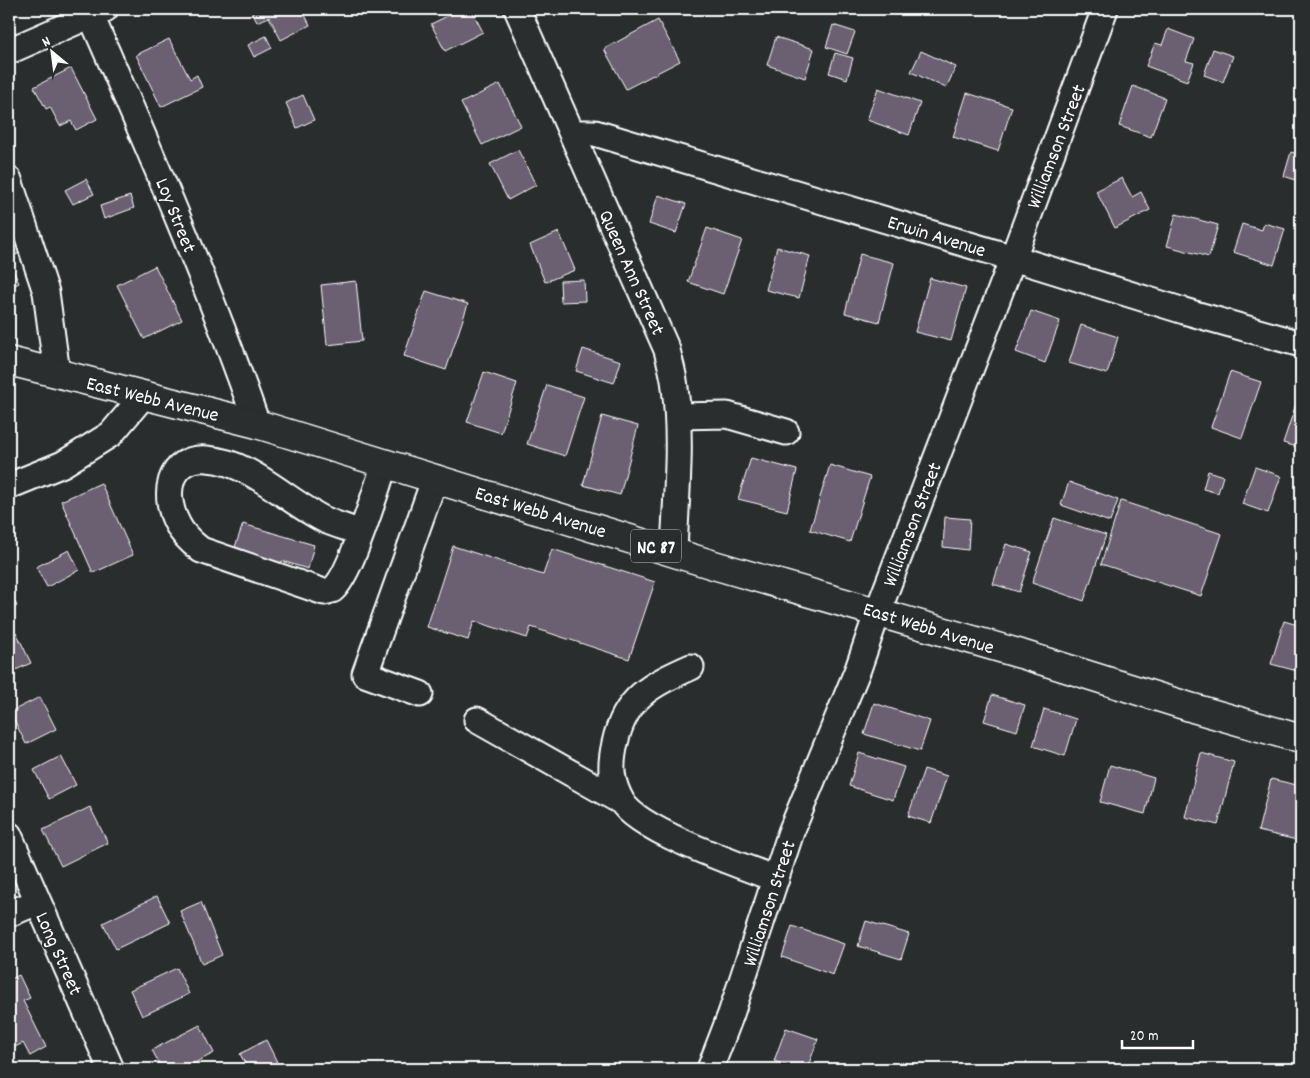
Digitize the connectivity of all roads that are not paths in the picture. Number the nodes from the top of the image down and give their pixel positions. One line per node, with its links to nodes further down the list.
1 (517, 9): 5 (street, Queen Ann Street)
2 (1106, 9): 7 (street, Williamson Street)
3 (95, 11): 4 (street); 13 (street, Loy Street)
4 (9, 51)
5 (572, 133): 7 (street, Erwin Avenue); 12 (street, Queen Ann Street)
6 (9, 180): 10 (street)
7 (1013, 258): 8 (street, Erwin Avenue); 20 (street, Williamson Street)
8 (1301, 344)
9 (9, 361): 10 (highway, East Webb Avenue / NC 87)
10 (57, 373): 11 (highway, East Webb Avenue / NC 87)
11 (144, 395): 13 (highway, East Webb Avenue / NC 87); 17 (street)
12 (678, 416): 14 (street); 19 (street, Queen Ann Street)
13 (257, 424): 15 (highway, East Webb Avenue / NC 87)
14 (786, 432)
15 (385, 463): 16 (highway, East Webb Avenue / NC 87); 18 (street)
16 (436, 478): 19 (highway, East Webb Avenue / NC 87); 22 (street)
17 (9, 486)
18 (361, 532): 18 (street)
19 (674, 552): 20 (highway, East Webb Avenue / NC 87)
20 (878, 611): 24 (highway, East Webb Avenue / NC 87); 27 (street, Williamson Street)
21 (691, 667): 25 (street)
22 (420, 694)
23 (477, 720): 25 (street)
24 (1301, 739)
25 (622, 802): 27 (street)
26 (9, 836): 28 (street, Long Street)
27 (776, 879): 31 (street, Williamson Street)
28 (37, 902): 29 (street); 30 (street, Long Street)
29 (9, 914)
30 (111, 1069)
31 (710, 1069)

